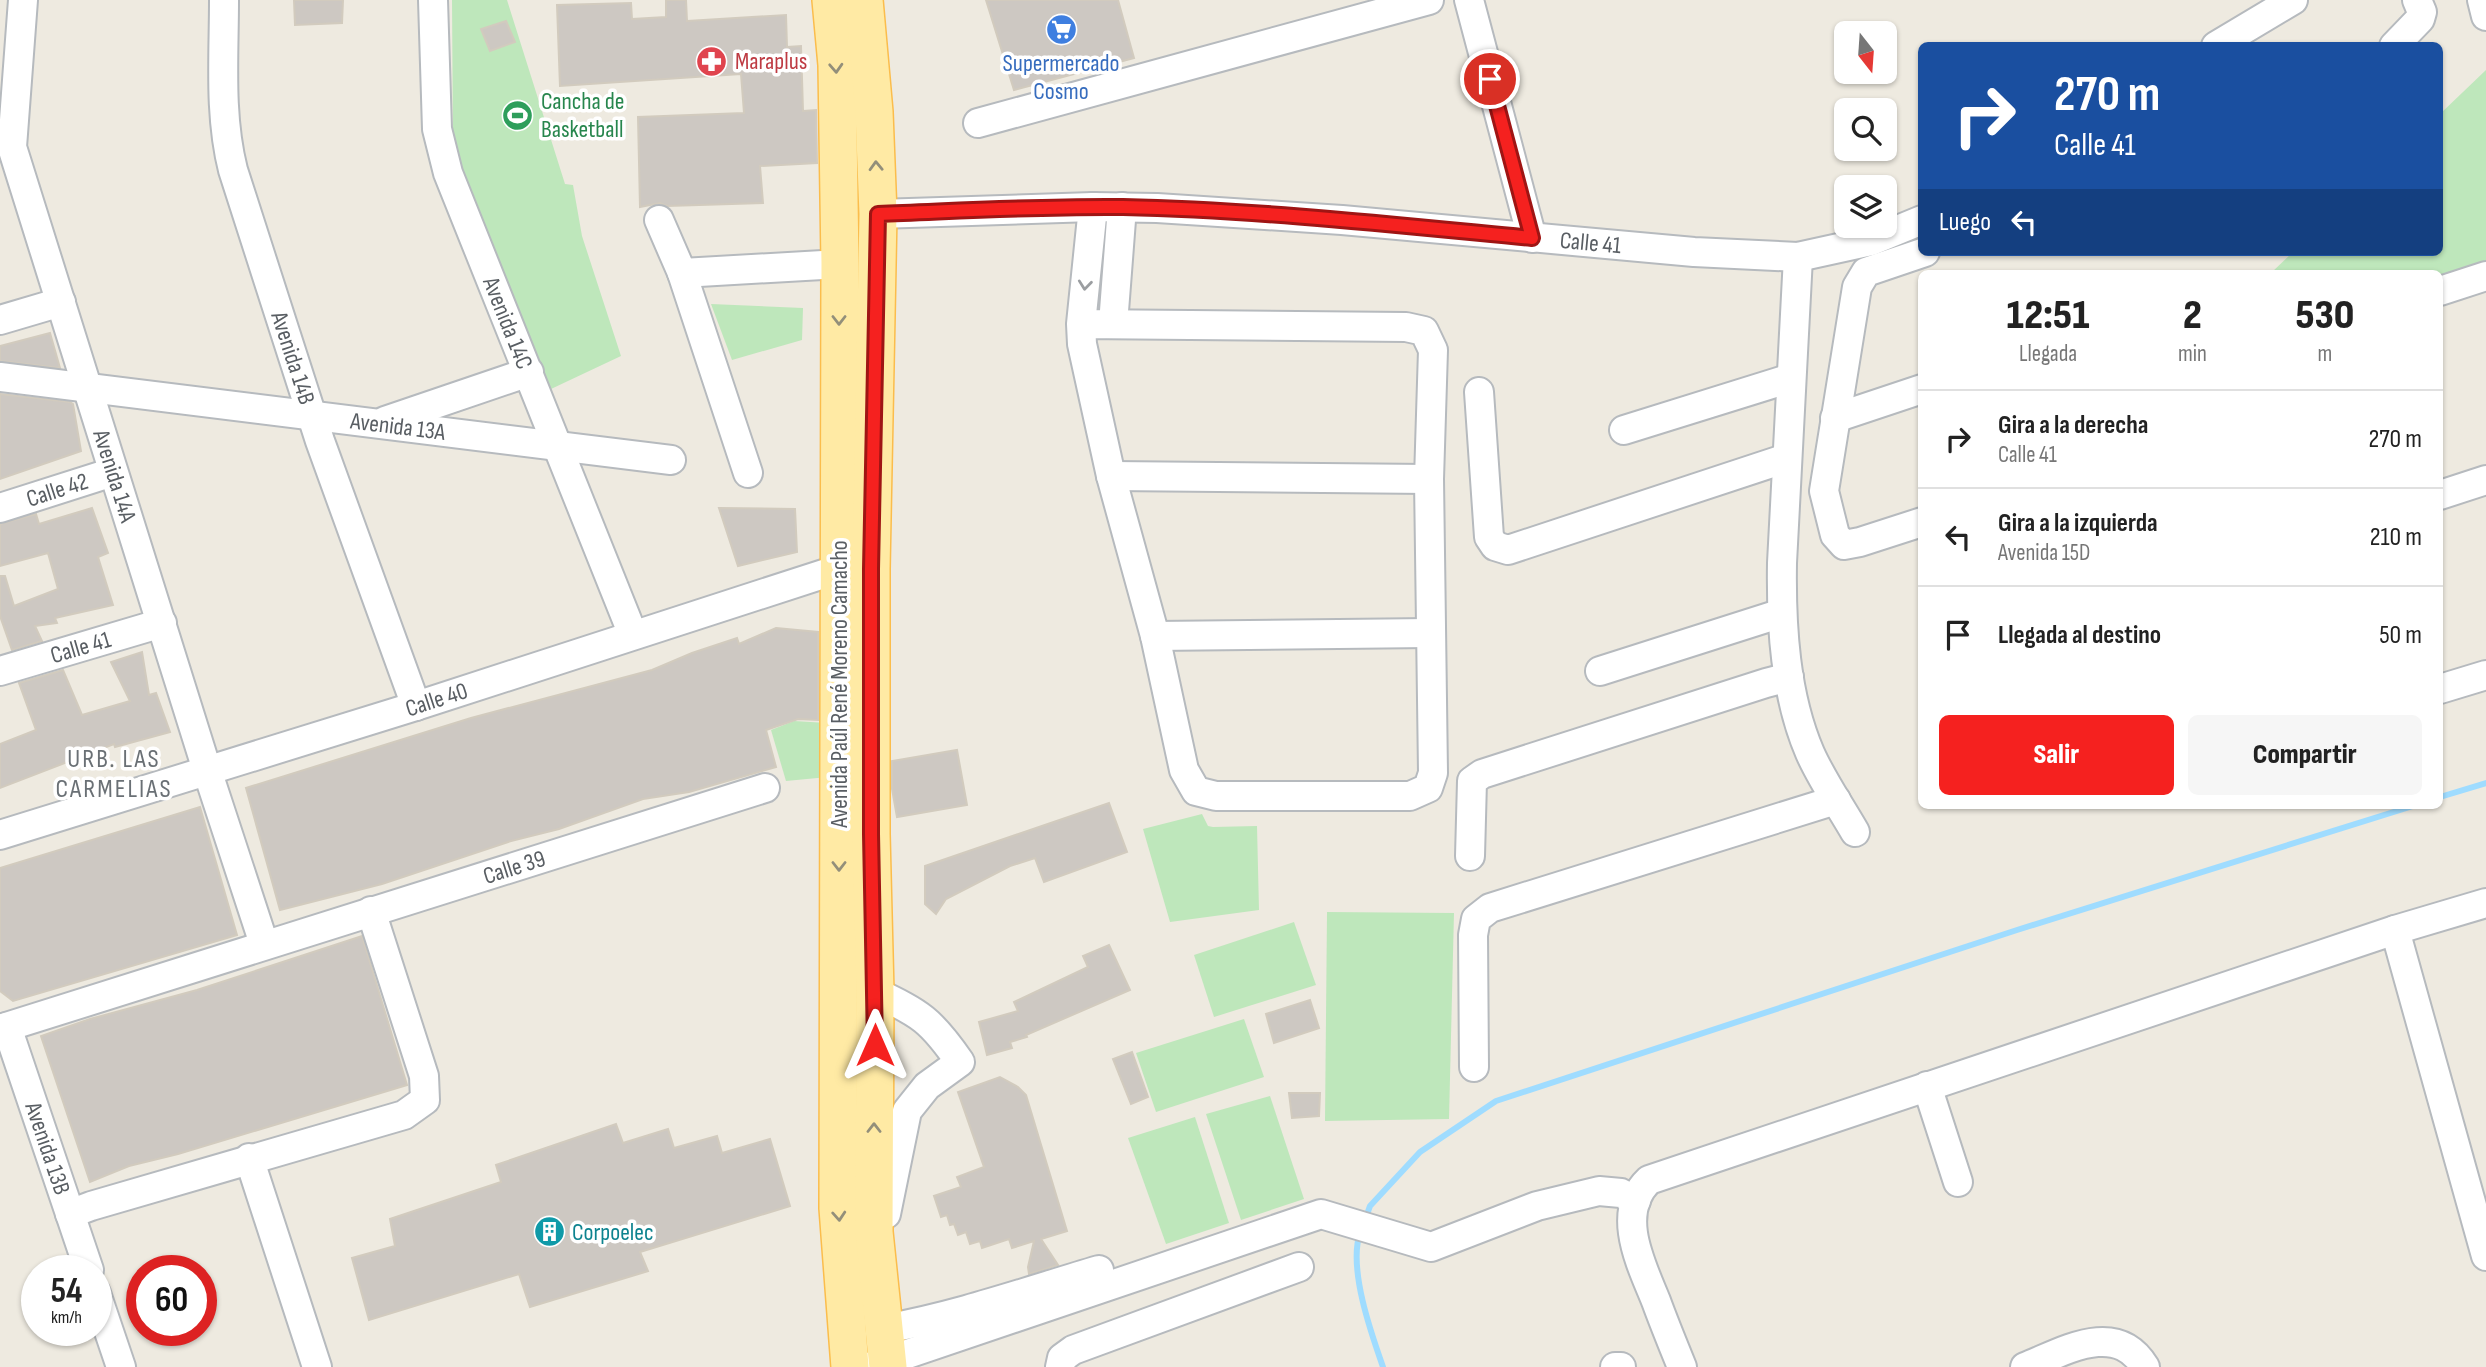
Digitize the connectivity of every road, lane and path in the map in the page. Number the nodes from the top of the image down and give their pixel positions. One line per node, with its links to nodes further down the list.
1 (23, 0): 15 (street, Avenida 14A)
2 (224, 0): 39 (street, Avenida 14B)
3 (433, 0): 32 (street, Avenida 14C)
4 (831, 0): 24 (main road, Avenida Paúl René Moreno Camacho, one-way to 24)
5 (864, 0): 18 (main road, Avenida Paúl René Moreno Camacho, one-way to 5)
6 (1429, 0): 14 (street)
7 (1469, 0): 21 (street)
8 (2293, 0): 12 (street)
9 (2417, 0): 13 (street)
10 (2483, 0): 11 (street)
11 (2486, 16)
12 (2223, 42)
13 (2398, 42)
14 (978, 123)
15 (6, 148): 28 (street, Avenida 14A)
16 (1093, 207): 17 (street, Calle 41); 18 (street, Calle 41); 30 (street, one-way to 30)
17 (1122, 207): 21 (street, Calle 41); 31 (street)
18 (878, 214): 52 (main road, Avenida Paúl René Moreno Camacho)
19 (659, 220): 25 (street)
20 (1918, 222): 23 (street, Calle 41)
21 (1532, 238): 23 (street, Calle 41)
22 (1918, 254): 37 (street)
23 (1798, 257): 34 (street)
24 (839, 264): 25 (street); 52 (main road, Avenida Paúl René Moreno Camacho, one-way to 52)
25 (681, 273): 43 (street)
26 (2486, 276): 27 (street)
27 (2443, 289)
28 (61, 302): 29 (street); 42 (street, Avenida 14A)
29 (0, 320)
30 (1081, 324): 31 (street); 44 (street)
31 (1113, 324): 45 (street)
32 (529, 372): 39 (street); 56 (street, Avenida 14C)
33 (0, 377): 41 (street, Avenida 13A)
34 (1791, 378): 38 (street); 40 (street)
35 (1918, 390): 37 (street)
36 (1479, 392): 40 (street)
37 (1835, 418): 47 (street)
38 (1624, 430)
39 (320, 442): 63 (street, Avenida 14B)
40 (1787, 458): 48 (street)
41 (671, 460)
42 (113, 472): 50 (street, Calle 42); 54 (street, Avenida 14A)
43 (748, 473)
44 (1111, 476): 45 (street); 57 (street)
45 (1429, 479): 55 (street)
46 (2486, 481): 49 (street)
47 (1824, 491): 48 (street); 51 (street)
48 (1787, 493): 53 (street)
49 (2443, 494)
50 (0, 508)
51 (1918, 523)
52 (855, 569): 56 (street, Calle 40); 74 (main road, Avenida Paúl René Moreno Camacho); 91 (main road, Avenida Paúl René Moreno Camacho, one-way to 91)
53 (1782, 613): 59 (street); 61 (street)
54 (162, 623): 58 (street, Calle 41); 64 (street, Avenida 14A)
55 (1430, 633): 57 (street); 57 (street)
56 (633, 635): 63 (street, Calle 40)
57 (1155, 636)
58 (0, 671)
59 (1600, 671)
60 (2486, 675): 62 (street)
61 (1789, 677): 66 (street); 69 (street)
62 (2443, 688)
63 (416, 706): 64 (street, Calle 40)
64 (207, 770): 68 (street, Calle 40); 73 (street, Avenida 14A)
65 (765, 788): 71 (street, Calle 39)
66 (1836, 800): 67 (street); 76 (street)
67 (1855, 832)
68 (0, 835)
69 (1470, 856)
70 (2486, 902): 72 (street)
71 (371, 911): 73 (street, Calle 39); 78 (street)
72 (2395, 930): 77 (street); 83 (street)
73 (264, 944): 75 (street, Calle 39)
74 (875, 992): 84 (main road, Avenida Paúl René Moreno Camacho, one-way to 74); 84 (street)
75 (3, 1028): 81 (street, Avenida 13B)
76 (1474, 1068)
77 (1927, 1086): 79 (street); 80 (street)
78 (249, 1158): 81 (street); 90 (street)
79 (1958, 1182)
80 (1636, 1201): 88 (street); 95 (street)
81 (70, 1214): 82 (street, Avenida 13B)
82 (84, 1255)
83 (2486, 1256)
84 (878, 1266): 88 (main road, Avenida Paúl René Moreno Camacho)
85 (1299, 1267): 92 (street)
86 (1099, 1270): 88 (street)
87 (112, 1340): 89 (street)
88 (882, 1356)
89 (121, 1367)
90 (317, 1367)
91 (850, 1367)
92 (1060, 1367)
93 (1615, 1367): 94 (street)
94 (1621, 1367)
95 (1682, 1367)
96 (2025, 1367): 97 (street)
97 (2145, 1367)

